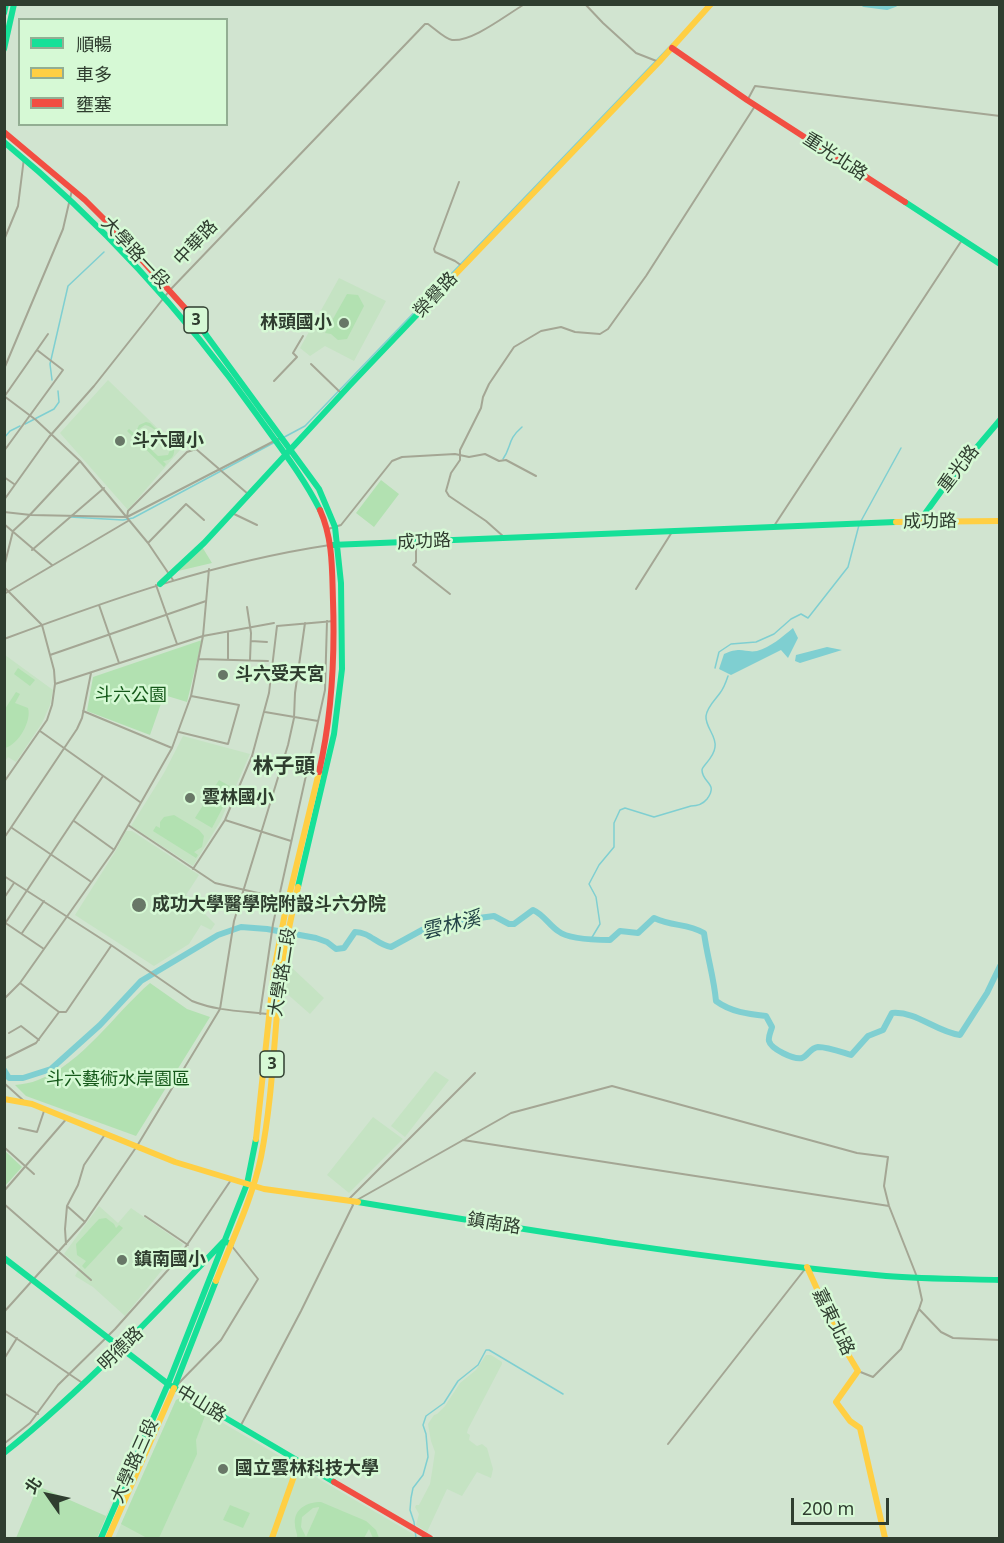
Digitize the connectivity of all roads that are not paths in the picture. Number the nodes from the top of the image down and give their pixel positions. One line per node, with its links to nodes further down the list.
1 (6, 4): 6 (main road)
2 (14, 4): 8 (main road)
3 (525, 4): 23 (street, 中華路)
4 (585, 4): 9 (street)
5 (711, 4): 7 (main road, 榮譽路)
6 (4, 13)
7 (672, 48): 9 (main road, 榮譽路); 10 (main road, 重光北路)
8 (4, 49)
9 (659, 62): 22 (main road, 榮譽路)
10 (747, 100): 11 (main road, 重光北路); 12 (street)
11 (755, 106): 20 (main road, 重光北路); 41 (street)
12 (999, 116)
13 (4, 132): 17 (main road, 大學路一段 / 3)
14 (4, 142): 15 (main road, 大學路一段 / 3)
15 (24, 158): 18 (main road, 大學路一段 / 3); 19 (street)
16 (459, 182): 22 (street)
17 (72, 189): 18 (street); 23 (main road, 大學路一段 / 3)
18 (69, 198): 24 (main road, 大學路一段 / 3); 29 (street)
19 (4, 240)
20 (962, 240): 21 (main road, 重光北路); 60 (street)
21 (999, 264)
22 (463, 267): 31 (main road, 榮譽路)
23 (170, 290): 24 (street, 中華路); 36 (main road, 大學路一段 / 3)
24 (166, 298): 35 (street, 中華路); 37 (main road, 大學路一段 / 3)
25 (48, 334): 27 (street)
26 (303, 336): 30 (street)
27 (37, 350): 32 (street); 33 (street)
28 (311, 364): 31 (street)
29 (4, 369)
30 (274, 381)
31 (342, 394): 38 (main road, 榮譽路)
32 (5, 396): 33 (street)
33 (33, 417): 35 (street); 39 (street)
34 (999, 420): 56 (main road, 重光路)
35 (51, 434): 42 (street); 46 (street, 中華路)
36 (282, 437): 37 (street); 38 (main road, 大學路一段 / 3)
37 (274, 440): 40 (main road, 大學路一段 / 3); 43 (street)
38 (292, 449): 40 (main road, 榮譽路); 61 (main road, 大學路一段 / 3)
39 (4, 452)
40 (286, 455): 48 (main road, 榮譽路); 61 (main road, 大學路一段 / 3)
41 (461, 455): 44 (street); 61 (street); 64 (street)
42 (80, 461): 47 (street); 52 (street)
43 (220, 469): 48 (street); 54 (street); 54 (street)
44 (536, 476)
45 (4, 477): 46 (street)
46 (15, 485): 49 (street, 中華路)
47 (104, 488): 53 (street); 54 (street)
48 (249, 495): 51 (main road, 榮譽路)
49 (4, 500)
50 (4, 512): 52 (street)
51 (232, 513): 59 (street); 72 (main road, 榮譽路)
52 (29, 516): 53 (street); 62 (street)
53 (73, 516): 54 (street); 68 (street)
54 (128, 518): 66 (street); 69 (street)
55 (204, 520): 66 (street)
56 (923, 521): 57 (main road, 成功路); 60 (main road, 成功路)
57 (999, 521)
58 (4, 524): 62 (street)
59 (257, 525)
60 (774, 526): 63 (main road, 成功路)
61 (331, 528): 67 (main road, 大學路一段 / 3)
62 (13, 531): 68 (street); 70 (street)
63 (672, 532): 64 (main road, 成功路); 75 (street)
64 (504, 537): 65 (main road, 成功路)
65 (416, 542): 67 (main road, 成功路); 78 (street)
66 (148, 543): 72 (street)
67 (334, 545): 71 (street, 成功路); 83 (main road, 大學路二段 / 3); 104 (main road, 大學路二段 / 3)
68 (32, 550): 69 (street)
69 (52, 565): 76 (street)
70 (4, 567)
71 (209, 569): 72 (street, 成功路); 79 (street)
72 (172, 577): 73 (main road, 榮譽路)
73 (158, 585): 80 (street); 82 (street)
74 (4, 587): 76 (street)
75 (636, 589)
76 (9, 591): 77 (street); 86 (street)
77 (4, 594)
78 (450, 594)
79 (206, 601): 82 (street); 90 (street)
80 (99, 605): 86 (street); 89 (street)
81 (247, 607): 87 (street)
82 (166, 614): 89 (street); 94 (street)
83 (331, 621): 84 (street); 104 (main road, 大學路二段 / 3); 108 (street, 大學路二段)
84 (305, 623): 85 (street); 107 (street)
85 (275, 624): 87 (street); 106 (street)
86 (42, 625): 91 (street); 95 (street)
87 (251, 627): 88 (street); 92 (street)
88 (228, 631): 90 (street); 97 (street)
89 (110, 636): 95 (street); 100 (street)
90 (203, 636): 94 (street); 96 (street)
91 (4, 639)
92 (251, 641): 93 (street); 98 (street)
93 (267, 642)
94 (177, 644): 100 (street)
95 (50, 655): 102 (street)
96 (199, 659): 97 (street); 103 (street)
97 (228, 659): 98 (street)
98 (250, 660): 99 (street)
99 (268, 661)
100 (119, 663): 101 (street)
101 (91, 673): 102 (street); 105 (street)
102 (55, 684): 109 (street)
103 (191, 696): 110 (street); 110 (street)
104 (334, 706): 126 (main road, 大學路二段 / 3)
105 (83, 711): 111 (street); 112 (street)
106 (265, 712): 107 (street); 117 (street)
107 (294, 718): 108 (street); 121 (street)
108 (319, 721): 123 (street, 大學路二段)
109 (40, 731): 112 (street); 113 (street)
110 (179, 732): 111 (street)
111 (172, 748): 116 (street)
112 (65, 750): 114 (street); 120 (street)
113 (6, 776): 115 (street)
114 (103, 776): 116 (street); 118 (street)
115 (4, 782)
116 (141, 803): 119 (street)
117 (225, 820): 121 (street); 127 (street)
118 (74, 821): 124 (street); 125 (street)
119 (127, 825): 124 (street); 127 (street)
120 (12, 828): 122 (street); 125 (street)
121 (262, 832): 123 (street); 132 (street)
122 (4, 838)
123 (292, 841): 134 (street, 大學路二段)
124 (114, 850): 129 (street)
125 (50, 855): 129 (street); 131 (street)
126 (301, 860): 135 (main road, 大學路二段 / 3); 139 (main road, 大學路二段 / 3)
127 (193, 869): 132 (street)
128 (4, 876): 130 (street)
129 (90, 881): 137 (street)
130 (15, 882): 131 (street); 133 (street)
131 (27, 890): 136 (street); 138 (street)
132 (243, 890): 134 (street); 146 (street)
133 (4, 898)
134 (279, 898): 135 (street); 148 (street, 大學路二段)
135 (288, 900): 139 (main road, 大學路二段 / 3)
136 (44, 901): 137 (street); 140 (street)
137 (67, 917): 142 (street); 143 (street)
138 (5, 922): 140 (street)
139 (286, 927): 141 (main road, 大學路二段 / 3)
140 (22, 933): 143 (street)
141 (283, 940): 148 (main road, 大學路二段 / 3); 149 (main road, 大學路二段 / 3)
142 (111, 945): 146 (street); 147 (street)
143 (45, 949): 144 (street)
144 (20, 983): 145 (street); 147 (street)
145 (4, 999)
146 (220, 1009): 148 (street); 163 (street)
147 (58, 1012): 151 (street)
148 (264, 1014): 149 (street); 160 (main road, 大學路二段 / 3)
149 (275, 1015): 160 (main road, 大學路二段 / 3)
150 (9, 1033): 151 (street)
151 (39, 1040): 152 (street)
152 (5, 1056)
153 (475, 1073): 171 (street)
154 (4, 1083): 156 (street)
155 (4, 1099): 156 (main road, 鎮南路)
156 (25, 1102): 157 (main road, 鎮南路)
157 (45, 1108): 158 (main road, 鎮南路); 159 (street)
158 (68, 1117): 161 (main road, 鎮南路); 165 (street)
159 (19, 1128)
160 (263, 1128): 168 (main road, 大學路二段 / 3); 169 (main road, 大學路二段 / 3)
161 (106, 1132): 163 (main road, 鎮南路); 173 (street)
162 (463, 1140): 171 (street); 174 (street); 174 (street)
163 (137, 1146): 167 (main road, 鎮南路); 176 (street)
164 (5, 1148): 165 (street)
165 (27, 1168): 166 (street); 170 (street)
166 (34, 1174)
167 (231, 1180): 168 (main road, 鎮南路); 179 (street)
168 (247, 1184): 169 (main road, 鎮南路); 177 (main road, 大學路二段 / 3)
169 (254, 1186): 171 (main road, 鎮南路); 177 (main road, 大學路二段 / 3)
170 (4, 1191)
171 (351, 1201): 182 (main road, 鎮南路); 202 (street)
172 (4, 1204): 180 (street)
173 (67, 1206): 176 (street); 178 (street)
174 (889, 1206): 183 (street)
175 (145, 1216): 179 (street)
176 (85, 1222): 178 (street)
177 (227, 1243): 193 (main road, 明德路); 198 (main road, 大學路二段 / 3); 199 (main road, 大學路二段 / 3); 199 (street)
178 (66, 1244): 180 (street)
179 (188, 1245): 190 (street)
180 (58, 1252): 184 (street); 185 (street)
181 (4, 1258): 184 (main road, 中山路)
182 (807, 1267): 183 (main road, 鎮南路); 195 (main road, 嘉東北路); 204 (street)
183 (917, 1277): 186 (main road, 鎮南路); 187 (street)
184 (33, 1278): 188 (street); 190 (main road, 中山路)
185 (92, 1280)
186 (999, 1280)
187 (920, 1309): 192 (street); 195 (street)
188 (4, 1311)
189 (4, 1330): 191 (street)
190 (107, 1337): 193 (main road, 中山路); 196 (street)
191 (17, 1338): 194 (street); 196 (street)
192 (999, 1340)
193 (122, 1348): 197 (main road, 明德路); 198 (main road, 中山路)
194 (4, 1359)
195 (858, 1371): 211 (main road, 嘉東北路)
196 (69, 1374): 197 (street); 201 (street)
197 (84, 1384): 205 (main road, 明德路)
198 (168, 1384): 199 (main road, 中山路); 207 (main road, 大學路三段)
199 (174, 1388): 202 (main road, 中山路); 208 (main road, 大學路三段)
200 (4, 1393): 201 (street)
201 (38, 1414): 203 (street)
202 (240, 1427): 206 (main road, 中山路)
203 (5, 1442): 205 (street)
204 (668, 1444)
205 (7, 1451)
206 (299, 1462): 209 (main road); 210 (main road, 中山路)
207 (101, 1539)
208 (108, 1539)
209 (272, 1539)
210 (430, 1539)
211 (885, 1539)

